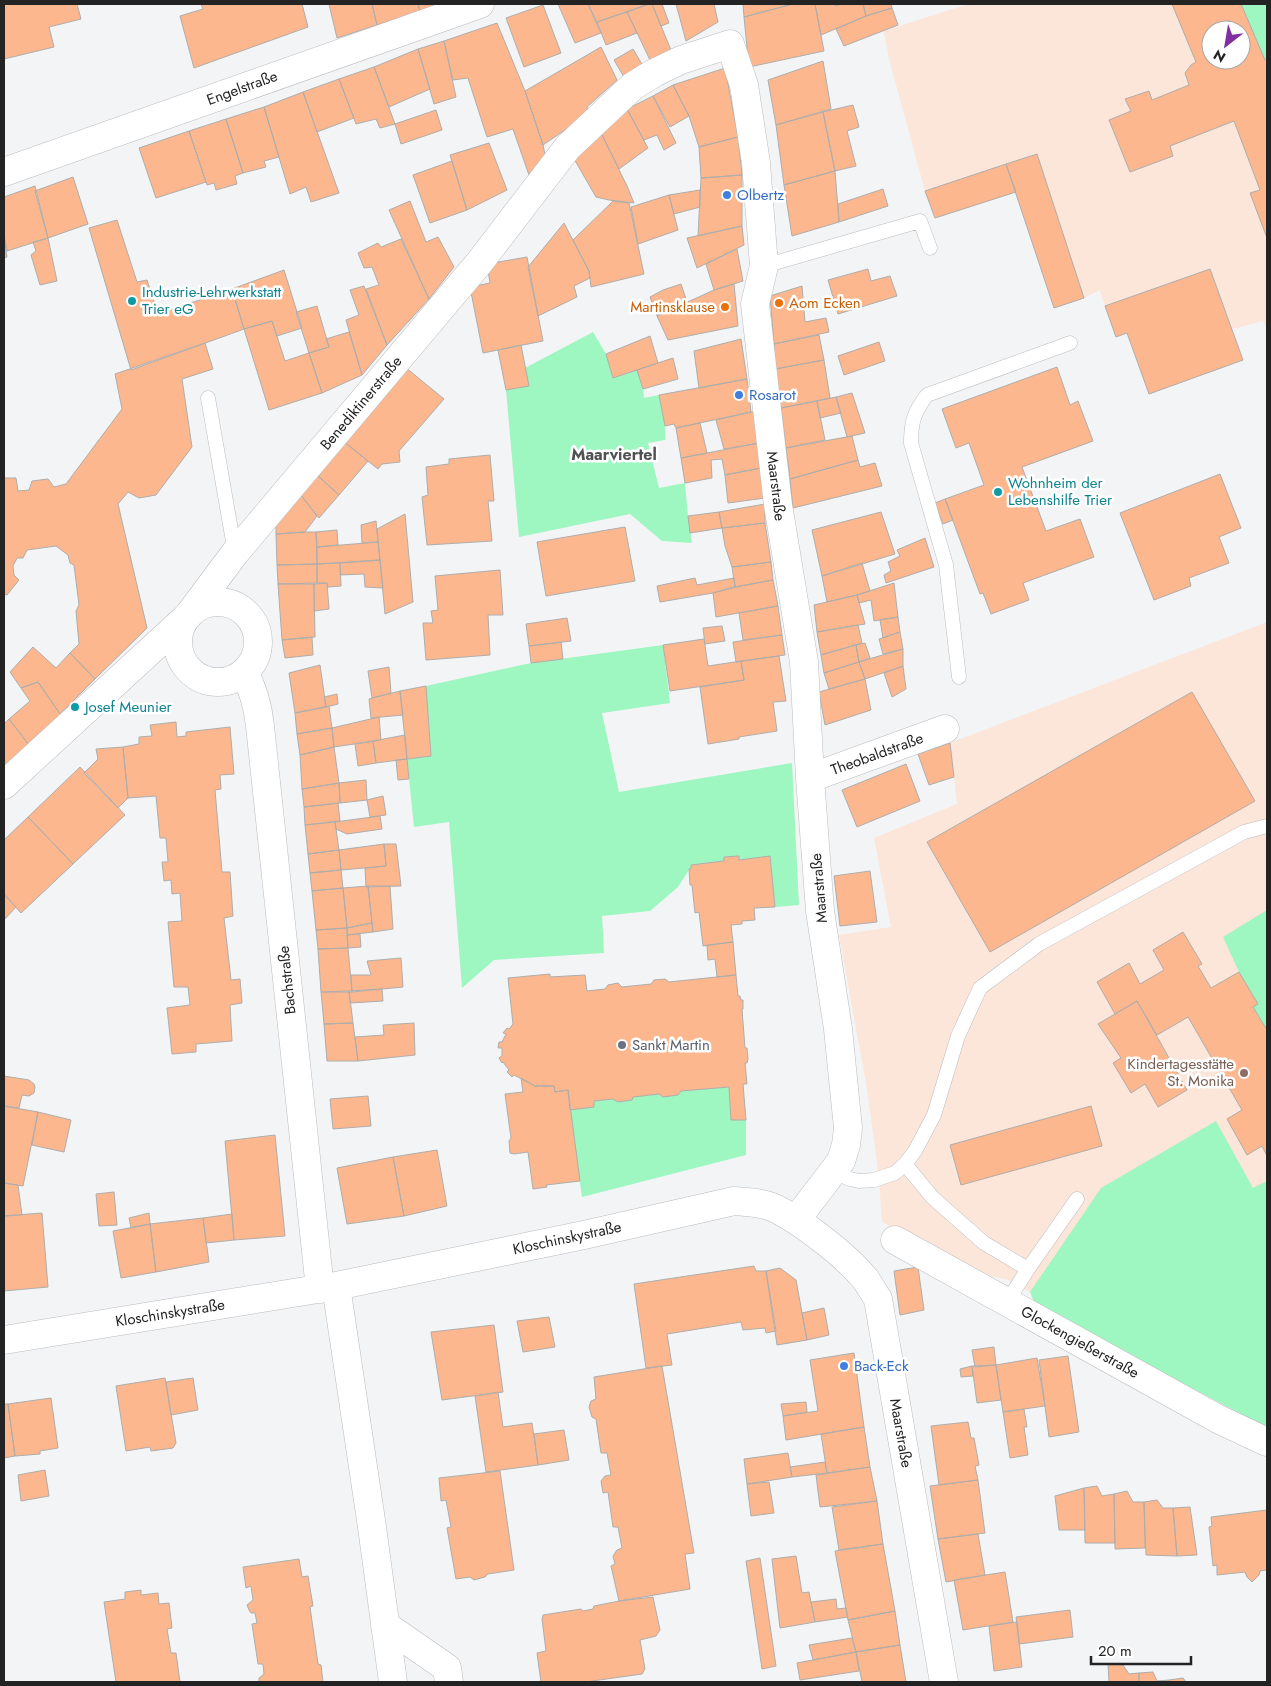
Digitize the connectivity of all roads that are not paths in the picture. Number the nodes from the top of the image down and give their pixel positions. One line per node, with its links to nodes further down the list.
1 (480, 4): 3 (street, Engelstraße)
2 (730, 44): 5 (street, Maarstraße); 8 (street, Benediktinerstraße)
3 (4, 172)
4 (930, 248): 5 (lane)
5 (764, 266): 13 (street, Maarstraße)
6 (1070, 342): 11 (lane)
7 (208, 398): 8 (lane)
8 (235, 553): 9 (street, Benediktinerstraße)
9 (188, 616): 10 (street); 10 (street); 14 (street, Benediktinerstraße)
10 (244, 673): 22 (street, Bachstraße)
11 (959, 677)
12 (945, 729): 13 (street, Theobaldstraße)
13 (810, 778): 17 (street, Maarstraße)
14 (4, 785)
15 (1267, 826): 16 (lane)
16 (905, 1164): 17 (lane); 21 (lane)
17 (834, 1172): 19 (street, Maarstraße)
18 (1077, 1199): 21 (lane)
19 (796, 1220): 22 (street, Kloschinskystraße); 29 (street, Maarstraße)
20 (894, 1240): 23 (street, Glockengießerstraße)
21 (1028, 1269): 23 (lane)
22 (328, 1288): 24 (street, Kloschinskystraße); 26 (street)
23 (1008, 1302): 25 (street, Glockengießerstraße)
24 (4, 1340)
25 (1267, 1442)
26 (385, 1625): 27 (street); 28 (street)
27 (393, 1682)
28 (449, 1682)
29 (944, 1682)

